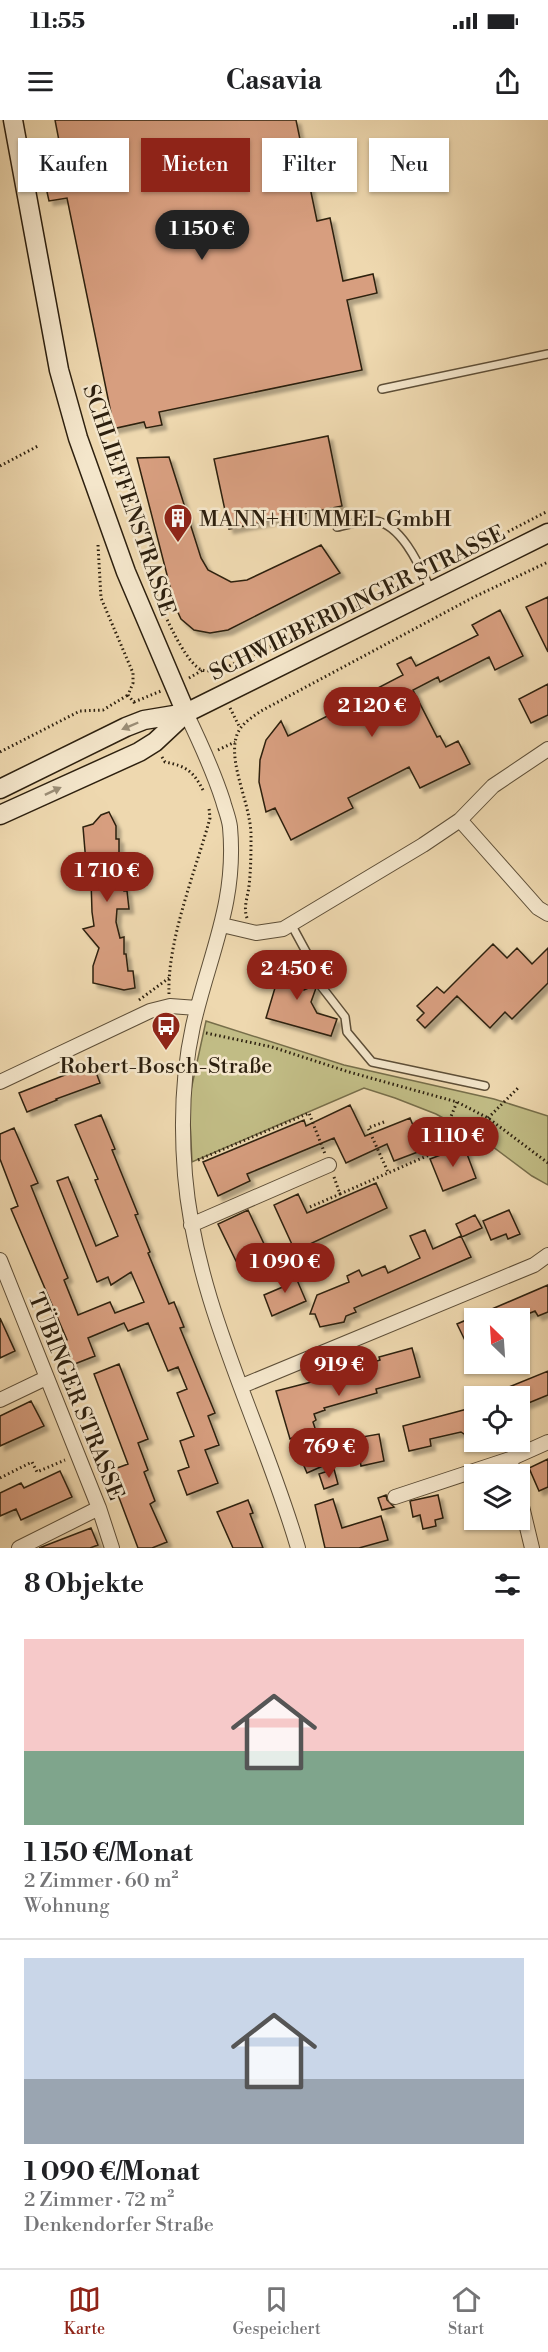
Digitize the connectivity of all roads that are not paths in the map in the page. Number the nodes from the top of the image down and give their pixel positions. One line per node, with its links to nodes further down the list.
1 (13, 120): 7 (main road, SCHLIEFFENSTRASSE)
2 (548, 354): 3 (lane)
3 (382, 388)
4 (337, 527): 6 (lane)
5 (548, 534): 6 (main road, SCHWIEBERDINGER STRASSE)
6 (432, 592): 7 (main road, SCHWIEBERDINGER STRASSE)
7 (186, 713): 9 (main road, SCHWIEBERDINGER STRASSE, one-way to 9); 10 (main road, SCHWIEBERDINGER STRASSE, one-way to 7); 14 (street)
8 (548, 749): 11 (street)
9 (2, 787): 10 (main road, SCHWIEBERDINGER STRASSE)
10 (8, 812)
11 (460, 820): 12 (street); 13 (street)
12 (548, 914)
13 (291, 924): 14 (street); 17 (lane)
14 (222, 925): 15 (street)
15 (197, 1008): 16 (street); 19 (street)
16 (0, 1082)
17 (485, 1086)
18 (329, 1165): 19 (street)
19 (191, 1224): 23 (street)
20 (548, 1255): 23 (street)
21 (0, 1260): 22 (street, TÜBINGER STRASSE)
22 (46, 1378): 24 (street); 29 (street, TÜBINGER STRASSE)
23 (242, 1386): 33 (street)
24 (0, 1400)
25 (548, 1442): 26 (street)
26 (510, 1459): 27 (street); 28 (street)
27 (511, 1464)
28 (395, 1497)
29 (99, 1508): 31 (street); 32 (street, TÜBINGER STRASSE)
30 (528, 1530): 34 (street)
31 (19, 1548)
32 (112, 1548)
33 (298, 1548)
34 (532, 1548)

